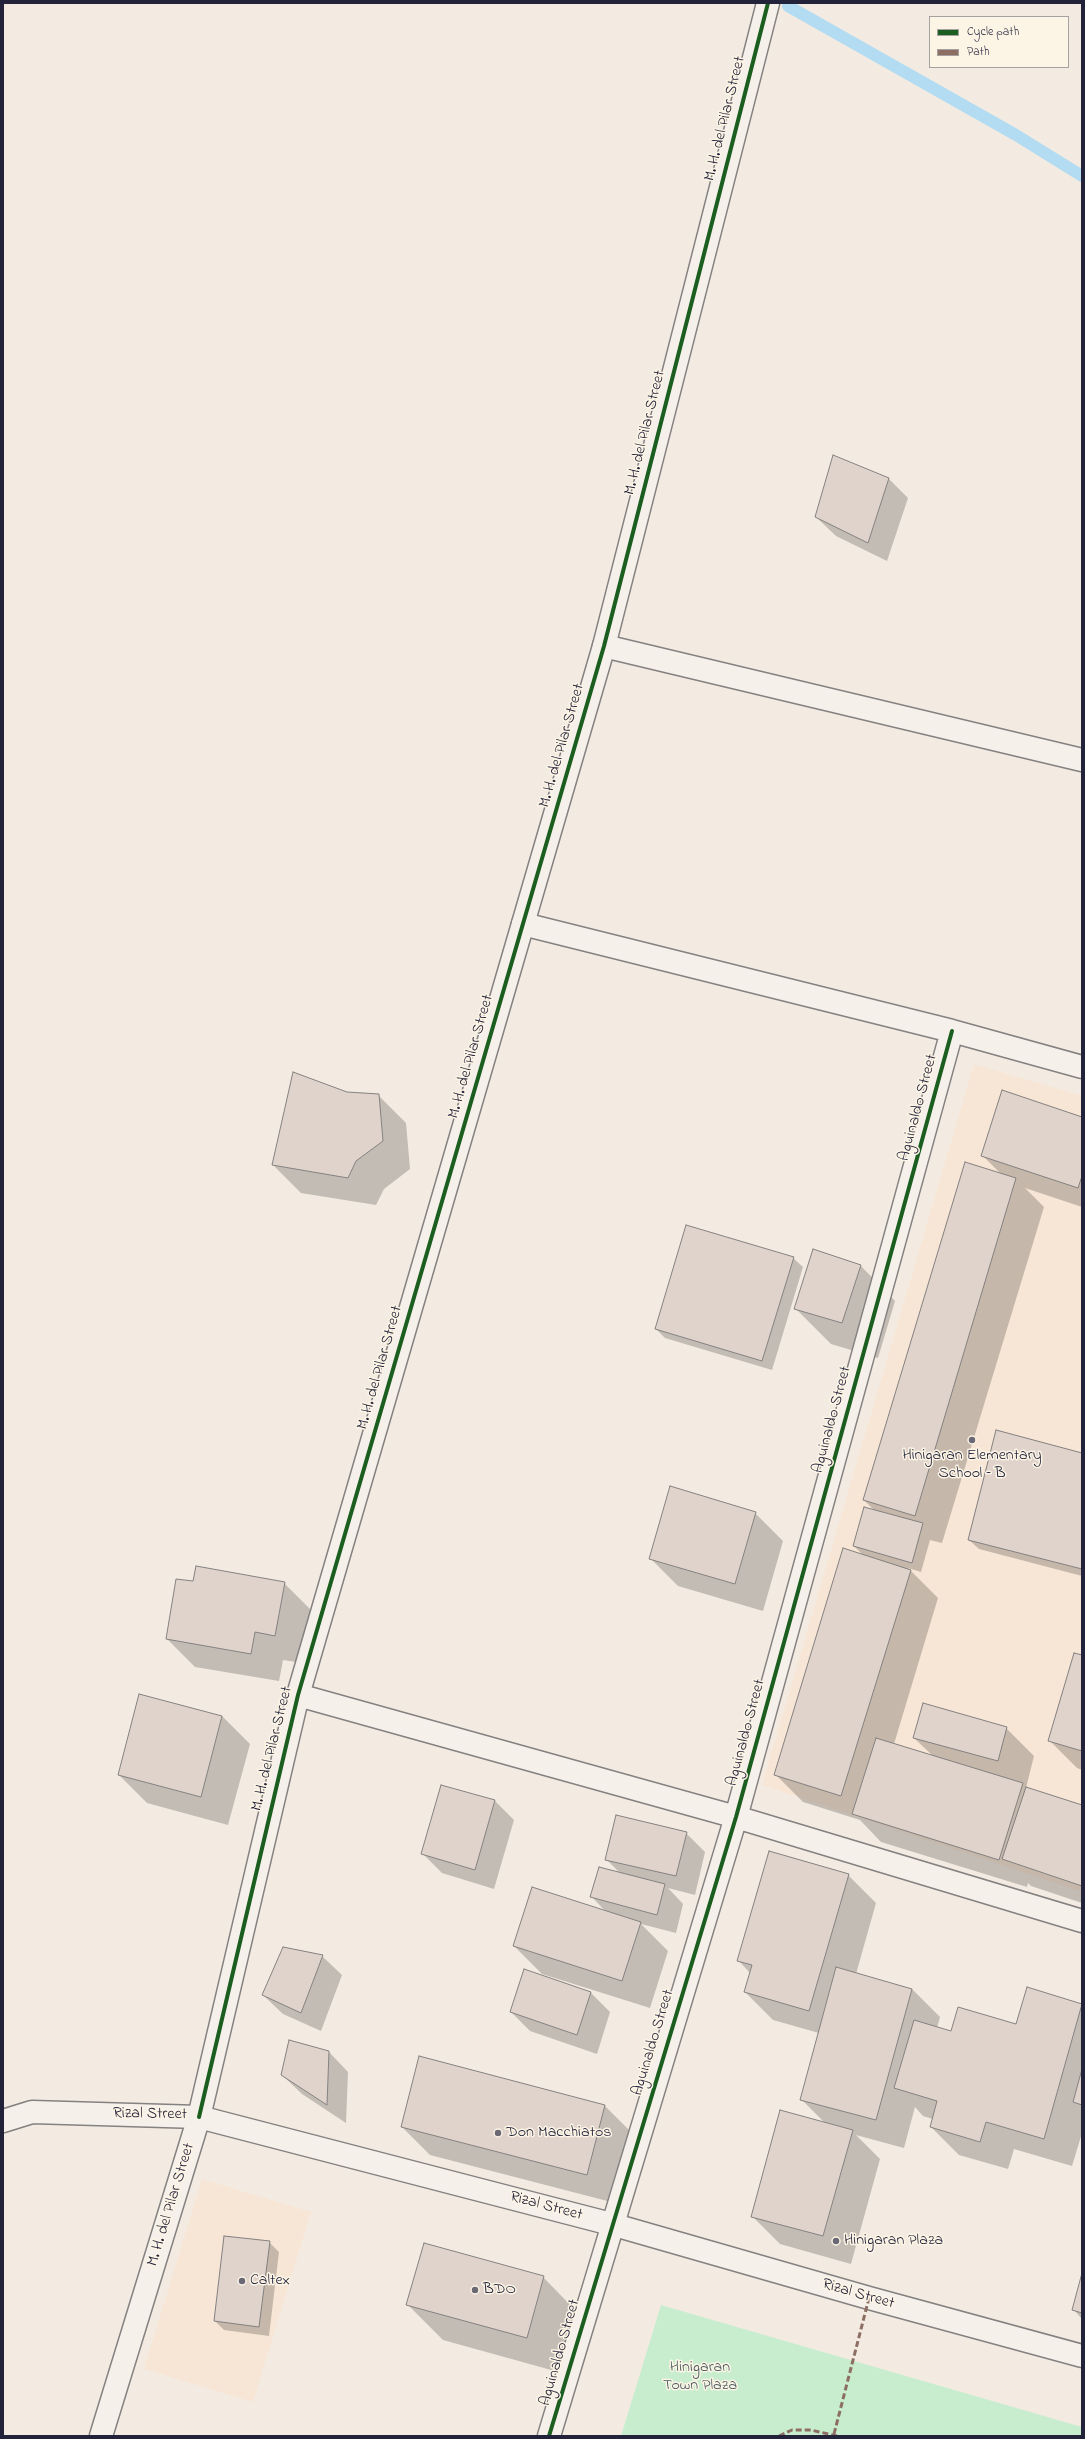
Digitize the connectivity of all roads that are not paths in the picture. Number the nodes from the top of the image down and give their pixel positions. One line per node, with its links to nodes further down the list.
1 (768, 3): 2 (main road, M. H. del Pilar Street)
2 (604, 646): 3 (main road); 4 (main road, M. H. del Pilar Street)
3 (1082, 760)
4 (523, 924): 5 (main road); 7 (main road, M. H. del Pilar Street)
5 (952, 1031): 6 (main road); 8 (main road, Aguinaldo Street)
6 (1082, 1067)
7 (298, 1695): 8 (main road); 10 (main road, M. H. del Pilar Street)
8 (736, 1817): 9 (main road); 12 (main road, Aguinaldo Street)
9 (1082, 1921)
10 (198, 2117): 11 (main road, Rizal Street); 12 (main road, Rizal Street); 14 (main road, M. H. del Pilar Street)
11 (3, 2121)
12 (611, 2224): 13 (main road, Rizal Street); 15 (main road, Aguinaldo Street)
13 (1082, 2356)
14 (101, 2436)
15 (549, 2436)

